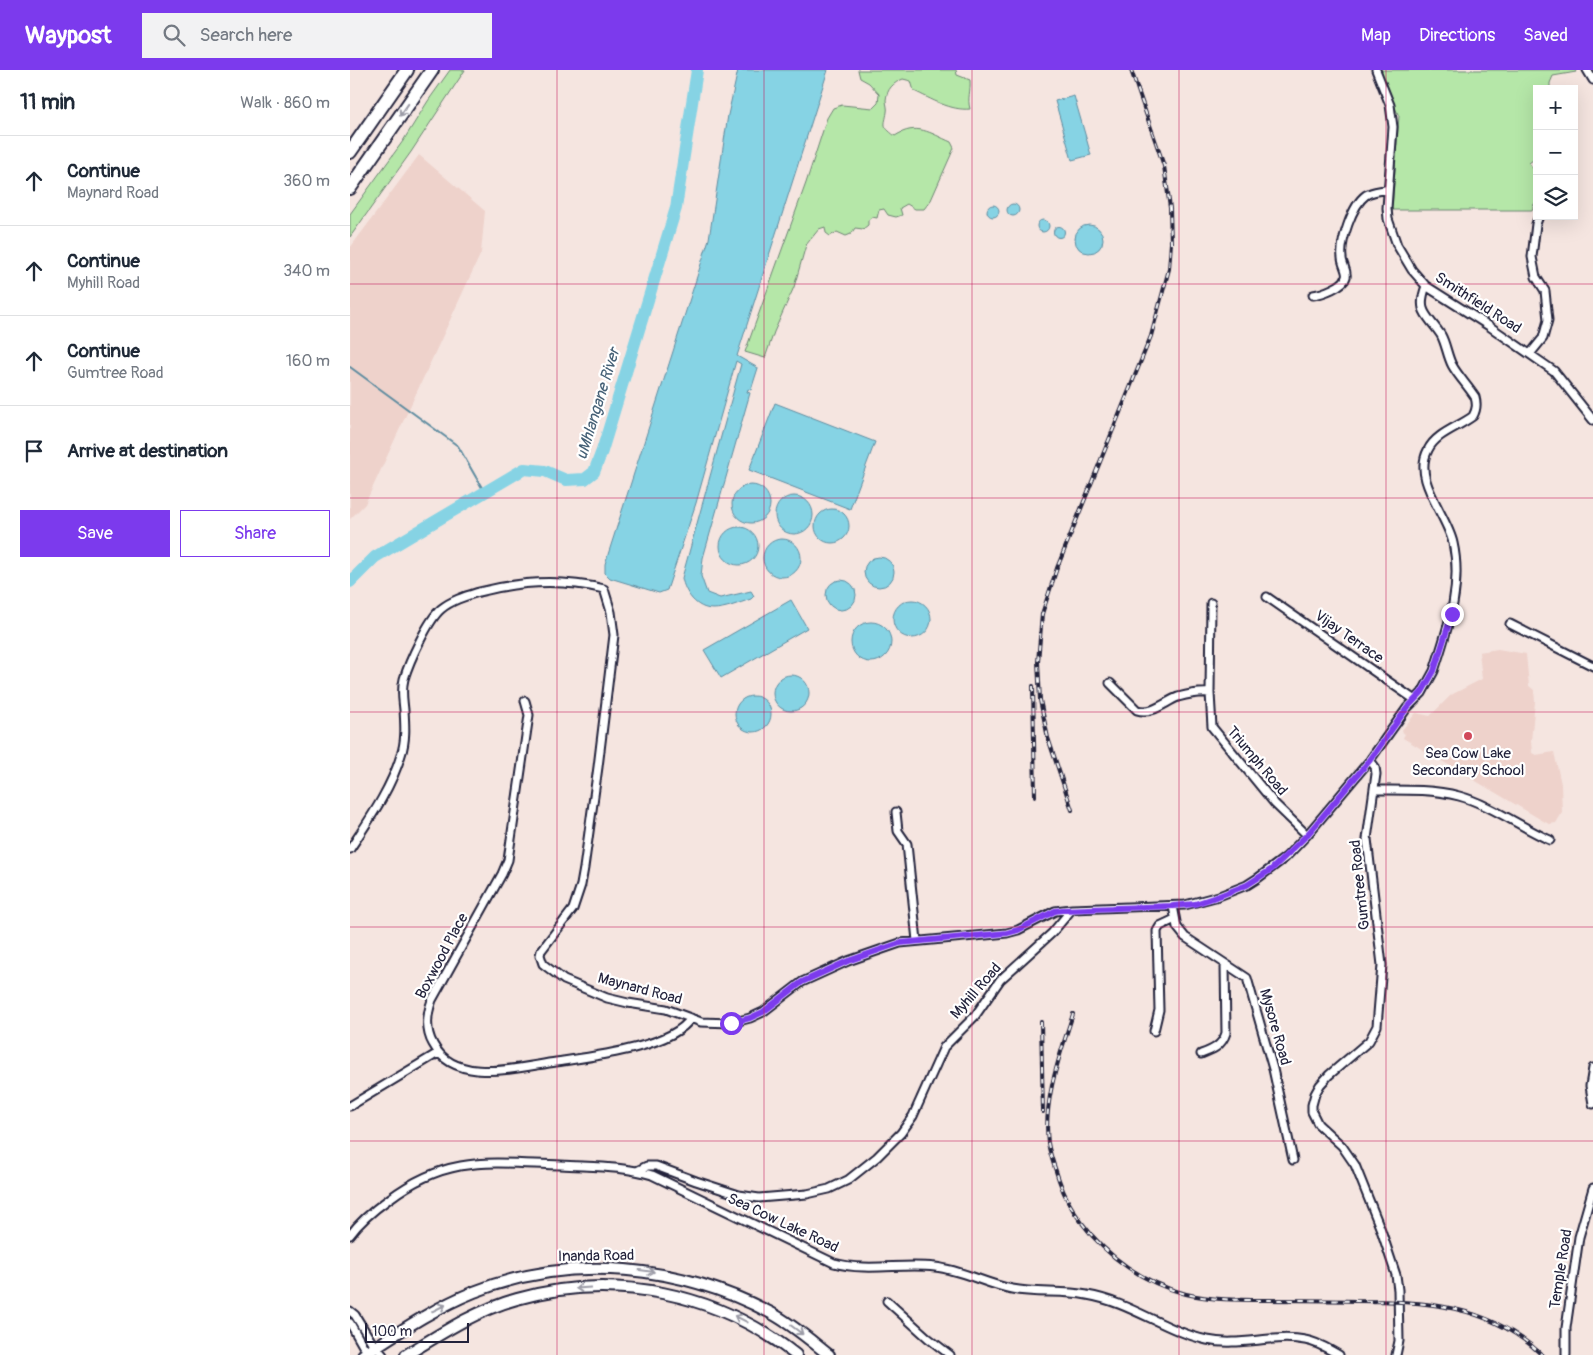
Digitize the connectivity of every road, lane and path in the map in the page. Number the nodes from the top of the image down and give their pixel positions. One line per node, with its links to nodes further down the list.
1 (407, 70): 6 (highway)
2 (432, 70): 7 (highway, one-way to 7)
3 (1376, 70): 8 (street, Smithfield Road)
4 (1587, 70): 5 (street)
5 (1593, 80)
6 (350, 152)
7 (350, 188)
8 (1388, 189): 10 (street, Smithfield Road); 11 (street)
9 (1538, 220): 12 (street)
10 (1426, 286): 12 (street, Smithfield Road); 20 (street)
11 (1313, 295)
12 (1530, 354): 13 (street, Smithfield Road)
13 (1593, 420)
14 (1267, 597): 20 (street, Vijay Terrace)
15 (1210, 603): 19 (street, Triumph Road)
16 (1510, 624): 17 (street)
17 (1593, 666)
18 (1110, 683): 19 (street)
19 (1210, 693): 25 (street, Triumph Road)
20 (1415, 700): 22 (street)
21 (525, 701): 35 (street, Boxwood Place)
22 (1370, 760): 23 (street, Gumtree Road); 25 (street)
23 (1374, 790): 26 (street); 54 (street, Gumtree Road)
24 (896, 812): 31 (street)
25 (1307, 835): 28 (street)
26 (1550, 840)
27 (350, 849): 33 (street, Maynard Road)
28 (1173, 906): 29 (street); 30 (street, Mysore Road)
29 (1072, 909): 31 (street, Maynard Road); 41 (street, Myhill Road)
30 (1175, 919): 32 (street, Mysore Road); 34 (street)
31 (917, 942): 33 (street, Maynard Road)
32 (1225, 964): 36 (street); 40 (street, Mysore Road)
33 (691, 1018): 35 (street)
34 (1154, 1031)
35 (438, 1053): 39 (street)
36 (1201, 1054)
37 (1593, 1068): 38 (street)
38 (1593, 1104)
39 (350, 1106)
40 (1293, 1160)
41 (637, 1171): 43 (street, Sea Cow Lake Road); 53 (street, Sea Cow Lake Road)
42 (1593, 1188): 55 (street, Temple Road)
43 (350, 1235)
44 (887, 1301): 52 (street)
45 (350, 1312): 47 (street)
46 (350, 1323): 47 (street)
47 (369, 1352): 48 (street); 51 (main road, Inanda Road, one-way to 51)
48 (383, 1355)
49 (406, 1355): 50 (main road, Inanda Road, one-way to 49)
50 (796, 1355)
51 (829, 1355)
52 (950, 1355)
53 (1339, 1355)
54 (1396, 1355)
55 (1566, 1355)

